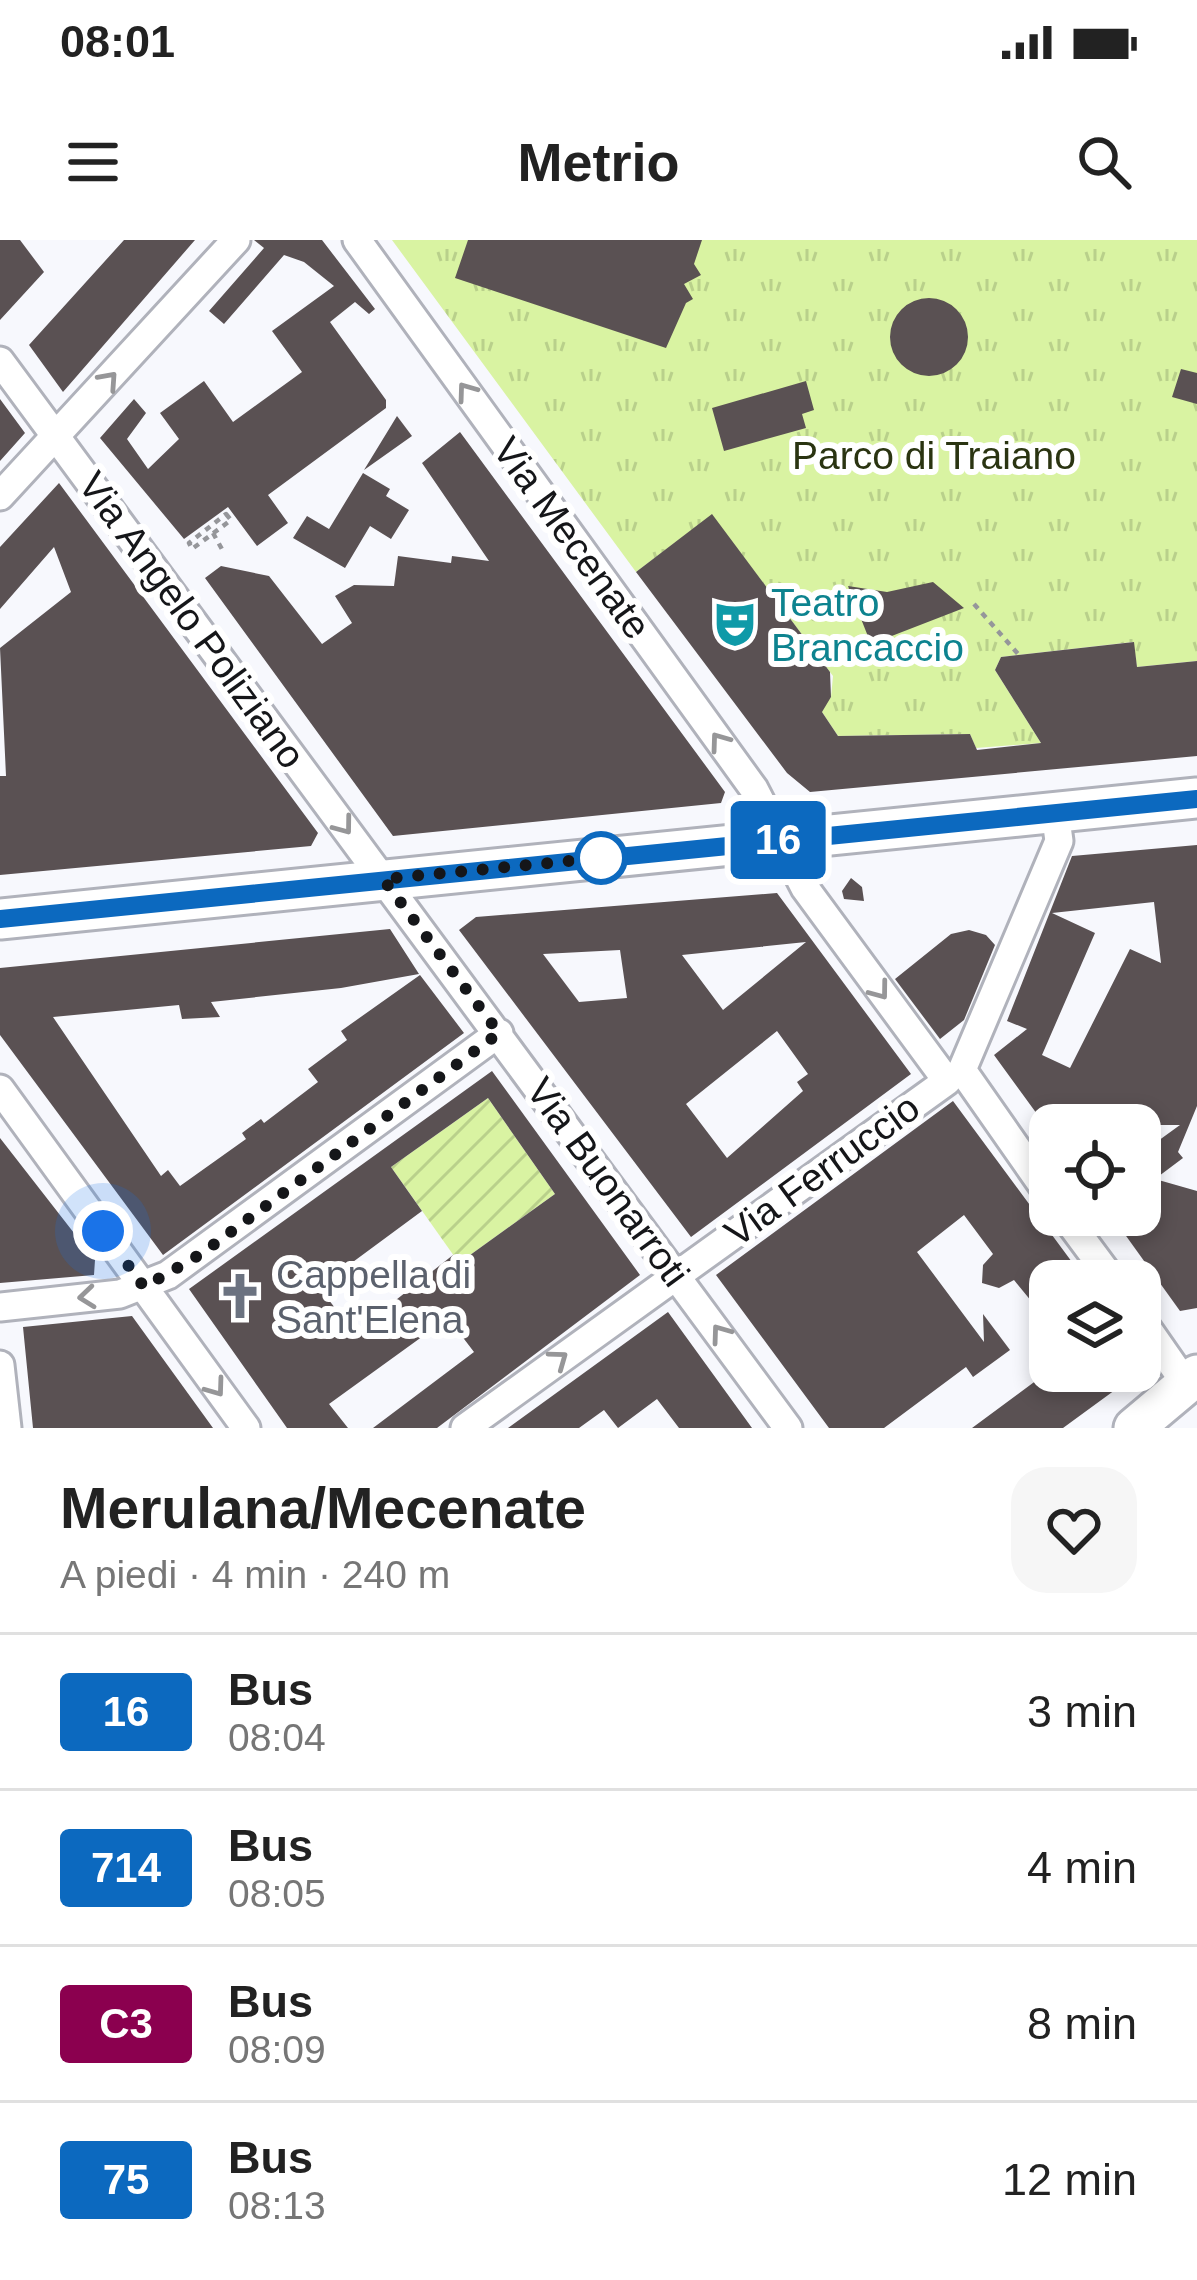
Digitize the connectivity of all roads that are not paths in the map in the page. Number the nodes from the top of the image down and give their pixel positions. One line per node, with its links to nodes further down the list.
1 (236, 240): 4 (street, one-way to 1)
2 (357, 240): 8 (street, Via Mecenate, one-way to 2)
3 (0, 361): 4 (street, Via Angelo Poliziano)
4 (58, 438): 5 (street); 9 (street, Via Angelo Poliziano, one-way to 9)
5 (0, 496)
6 (1197, 799): 7 (main road)
7 (1055, 812): 8 (main road); 12 (street)
8 (781, 840): 9 (main road); 12 (street, Via Mecenate, one-way to 12)
9 (383, 879): 10 (main road); 11 (street, Via Buonarroti)
10 (0, 919)
11 (499, 1033): 15 (street, Via Buonarroti); 16 (street)
12 (957, 1082): 14 (street, Via Mecenate); 15 (street, Via Ferruccio)
13 (0, 1088): 16 (street)
14 (1029, 1170)
15 (676, 1274): 23 (street, Via Ferruccio, one-way to 15); 24 (street, Via Buonarroti, one-way to 15)
16 (144, 1287): 17 (street, one-way to 17); 22 (street, one-way to 22)
17 (0, 1307)
18 (1161, 1345): 20 (street)
19 (0, 1365): 21 (street)
20 (1194, 1387): 25 (main road)
21 (7, 1428)
22 (246, 1428)
23 (465, 1428)
24 (788, 1428)
25 (1134, 1428)

